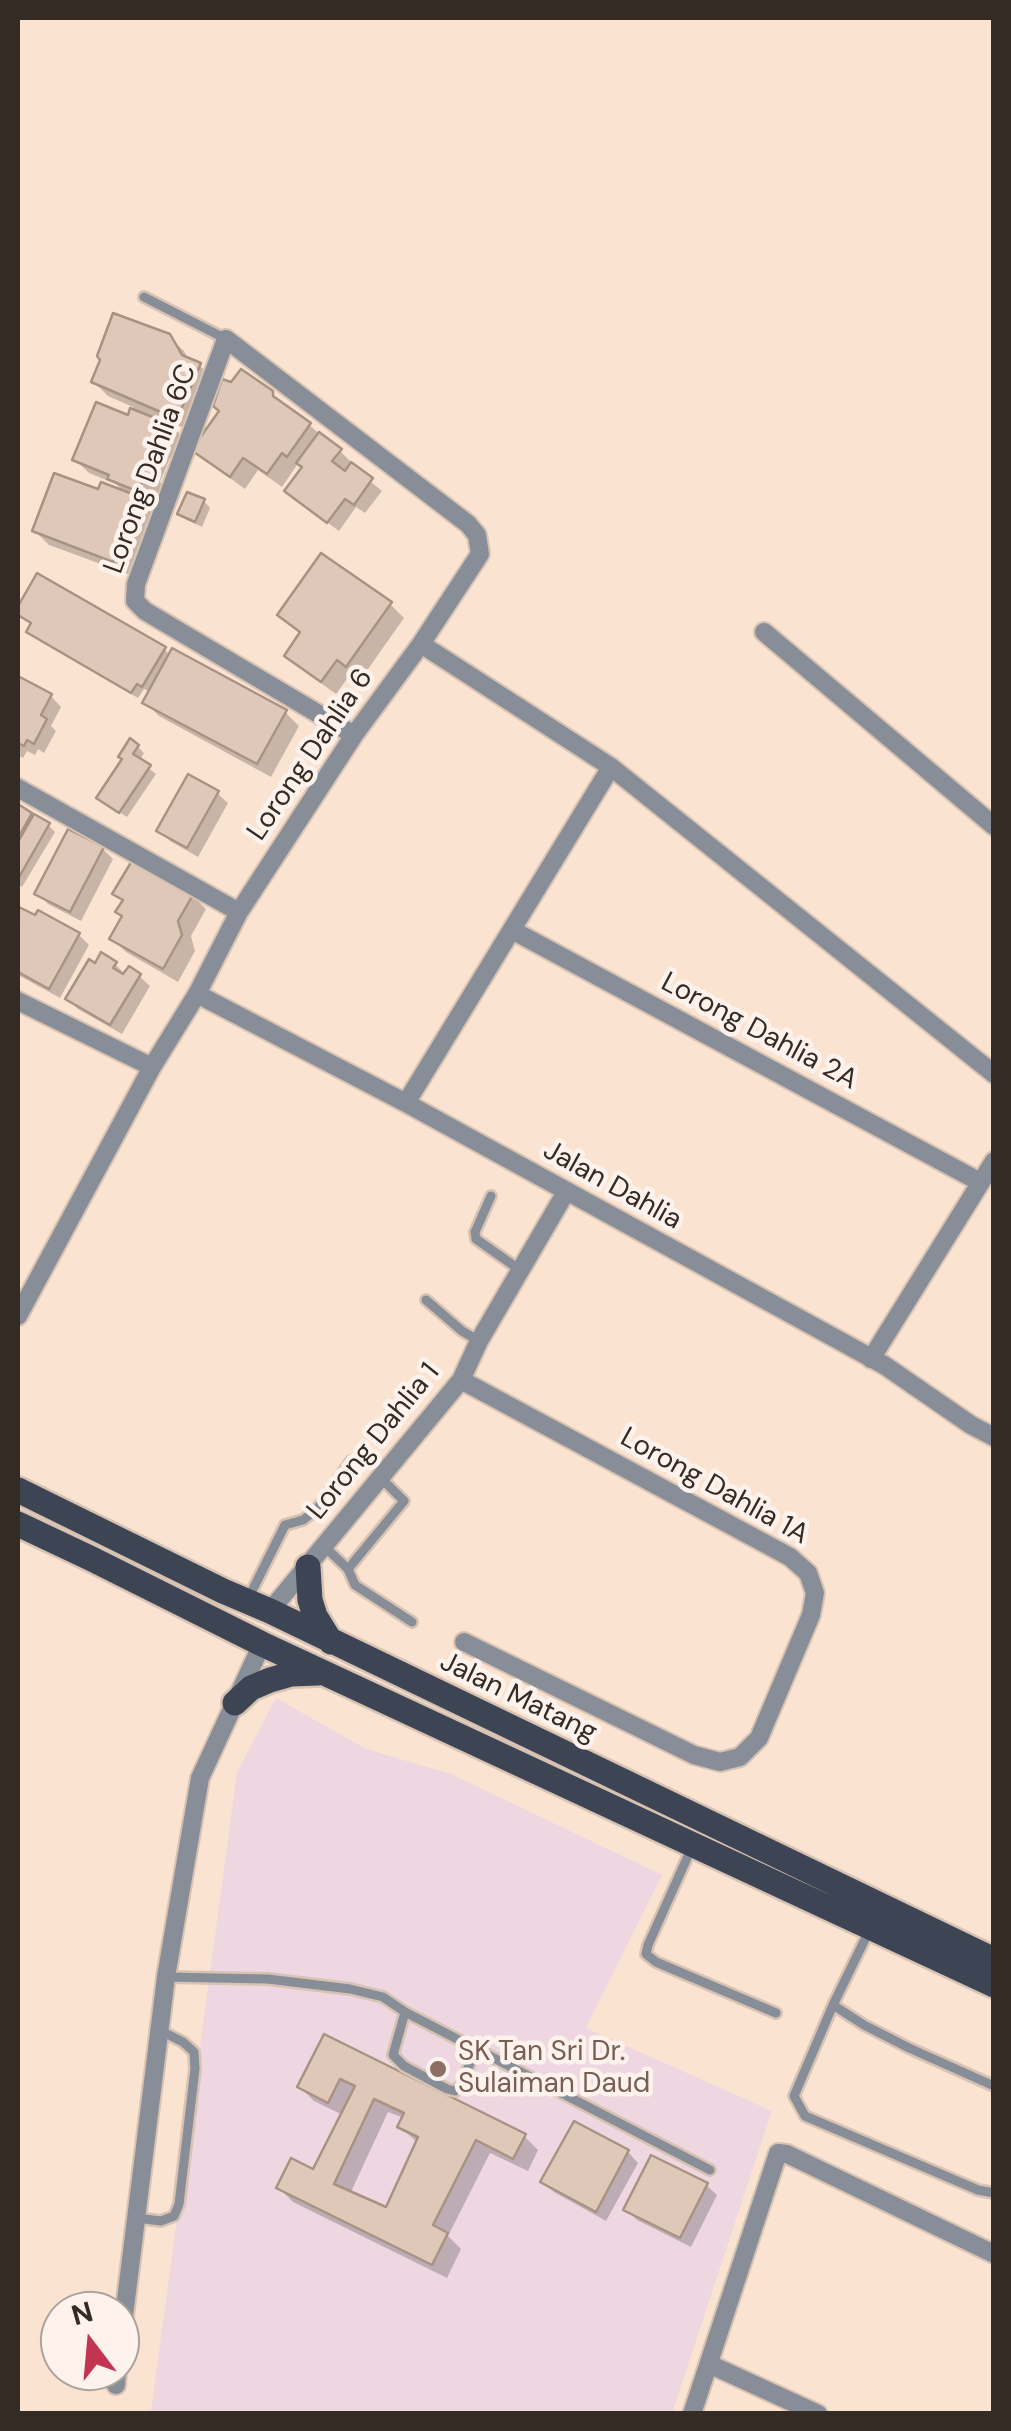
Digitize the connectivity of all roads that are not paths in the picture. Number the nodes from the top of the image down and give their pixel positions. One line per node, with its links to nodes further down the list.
1 (144, 297): 2 (lane)
2 (226, 339): 4 (street, Lorong Dahlia 6); 5 (street, Lorong Dahlia 6C)
3 (764, 632): 8 (street)
4 (421, 644): 5 (street, Lorong Dahlia 6); 6 (street)
5 (354, 735): 9 (street, Lorong Dahlia 6)
6 (611, 767): 10 (street); 14 (street)
7 (18, 788): 9 (street)
8 (994, 826)
9 (239, 912): 11 (street, Lorong Dahlia 6)
10 (512, 930): 15 (street); 17 (street, Lorong Dahlia 2A)
11 (198, 994): 13 (street, Lorong Dahlia 6); 15 (street, Jalan Dahlia)
12 (18, 1001): 13 (street)
13 (152, 1067): 22 (street, Lorong Dahlia 6)
14 (994, 1074)
15 (406, 1103): 18 (street, Jalan Dahlia)
16 (994, 1161): 17 (street)
17 (980, 1182): 24 (street)
18 (566, 1192): 20 (street, Lorong Dahlia 1); 24 (street, Jalan Dahlia)
19 (491, 1196): 20 (lane)
20 (520, 1270): 23 (street, Lorong Dahlia 1)
21 (426, 1300): 23 (lane)
22 (18, 1316)
23 (479, 1341): 25 (street, Lorong Dahlia 1)
24 (872, 1359): 26 (street, Jalan Dahlia)
25 (461, 1380): 28 (street, Lorong Dahlia 1); 36 (street, Lorong Dahlia 1A)
26 (994, 1437)
27 (351, 1462): 33 (lane)
28 (381, 1478): 31 (street, Lorong Dahlia 1); 32 (lane)
29 (18, 1490): 33 (main road, Jalan Matang)
30 (18, 1524): 37 (main road, Jalan Matang)
31 (316, 1557): 32 (lane); 33 (street, Lorong Dahlia 1); 35 (main road)
32 (348, 1569): 34 (lane)
33 (246, 1601): 35 (main road, Jalan Matang); 37 (main road)
34 (412, 1622)
35 (330, 1642): 42 (main road, Jalan Matang)
36 (464, 1642)
37 (262, 1644): 38 (main road, Jalan Matang); 39 (street)
38 (323, 1672): 39 (main road); 40 (main road, Jalan Matang)
39 (235, 1702): 43 (street)
40 (693, 1845): 41 (main road, Jalan Matang); 47 (lane)
41 (870, 1927): 44 (main road, Jalan Matang); 45 (lane)
42 (994, 1960)
43 (166, 1977): 46 (lane); 48 (street)
44 (994, 1986)
45 (833, 2005): 50 (lane); 52 (lane)
46 (406, 2012): 49 (lane); 49 (lane)
47 (776, 2013)
48 (159, 2030): 53 (street); 53 (lane)
49 (476, 2048): 51 (lane)
50 (994, 2086)
51 (710, 2170)
52 (994, 2193)
53 (136, 2218): 55 (street)
54 (994, 2254): 56 (street)
55 (127, 2291)
56 (709, 2364): 57 (street); 58 (street)
57 (692, 2414)
58 (818, 2414)

